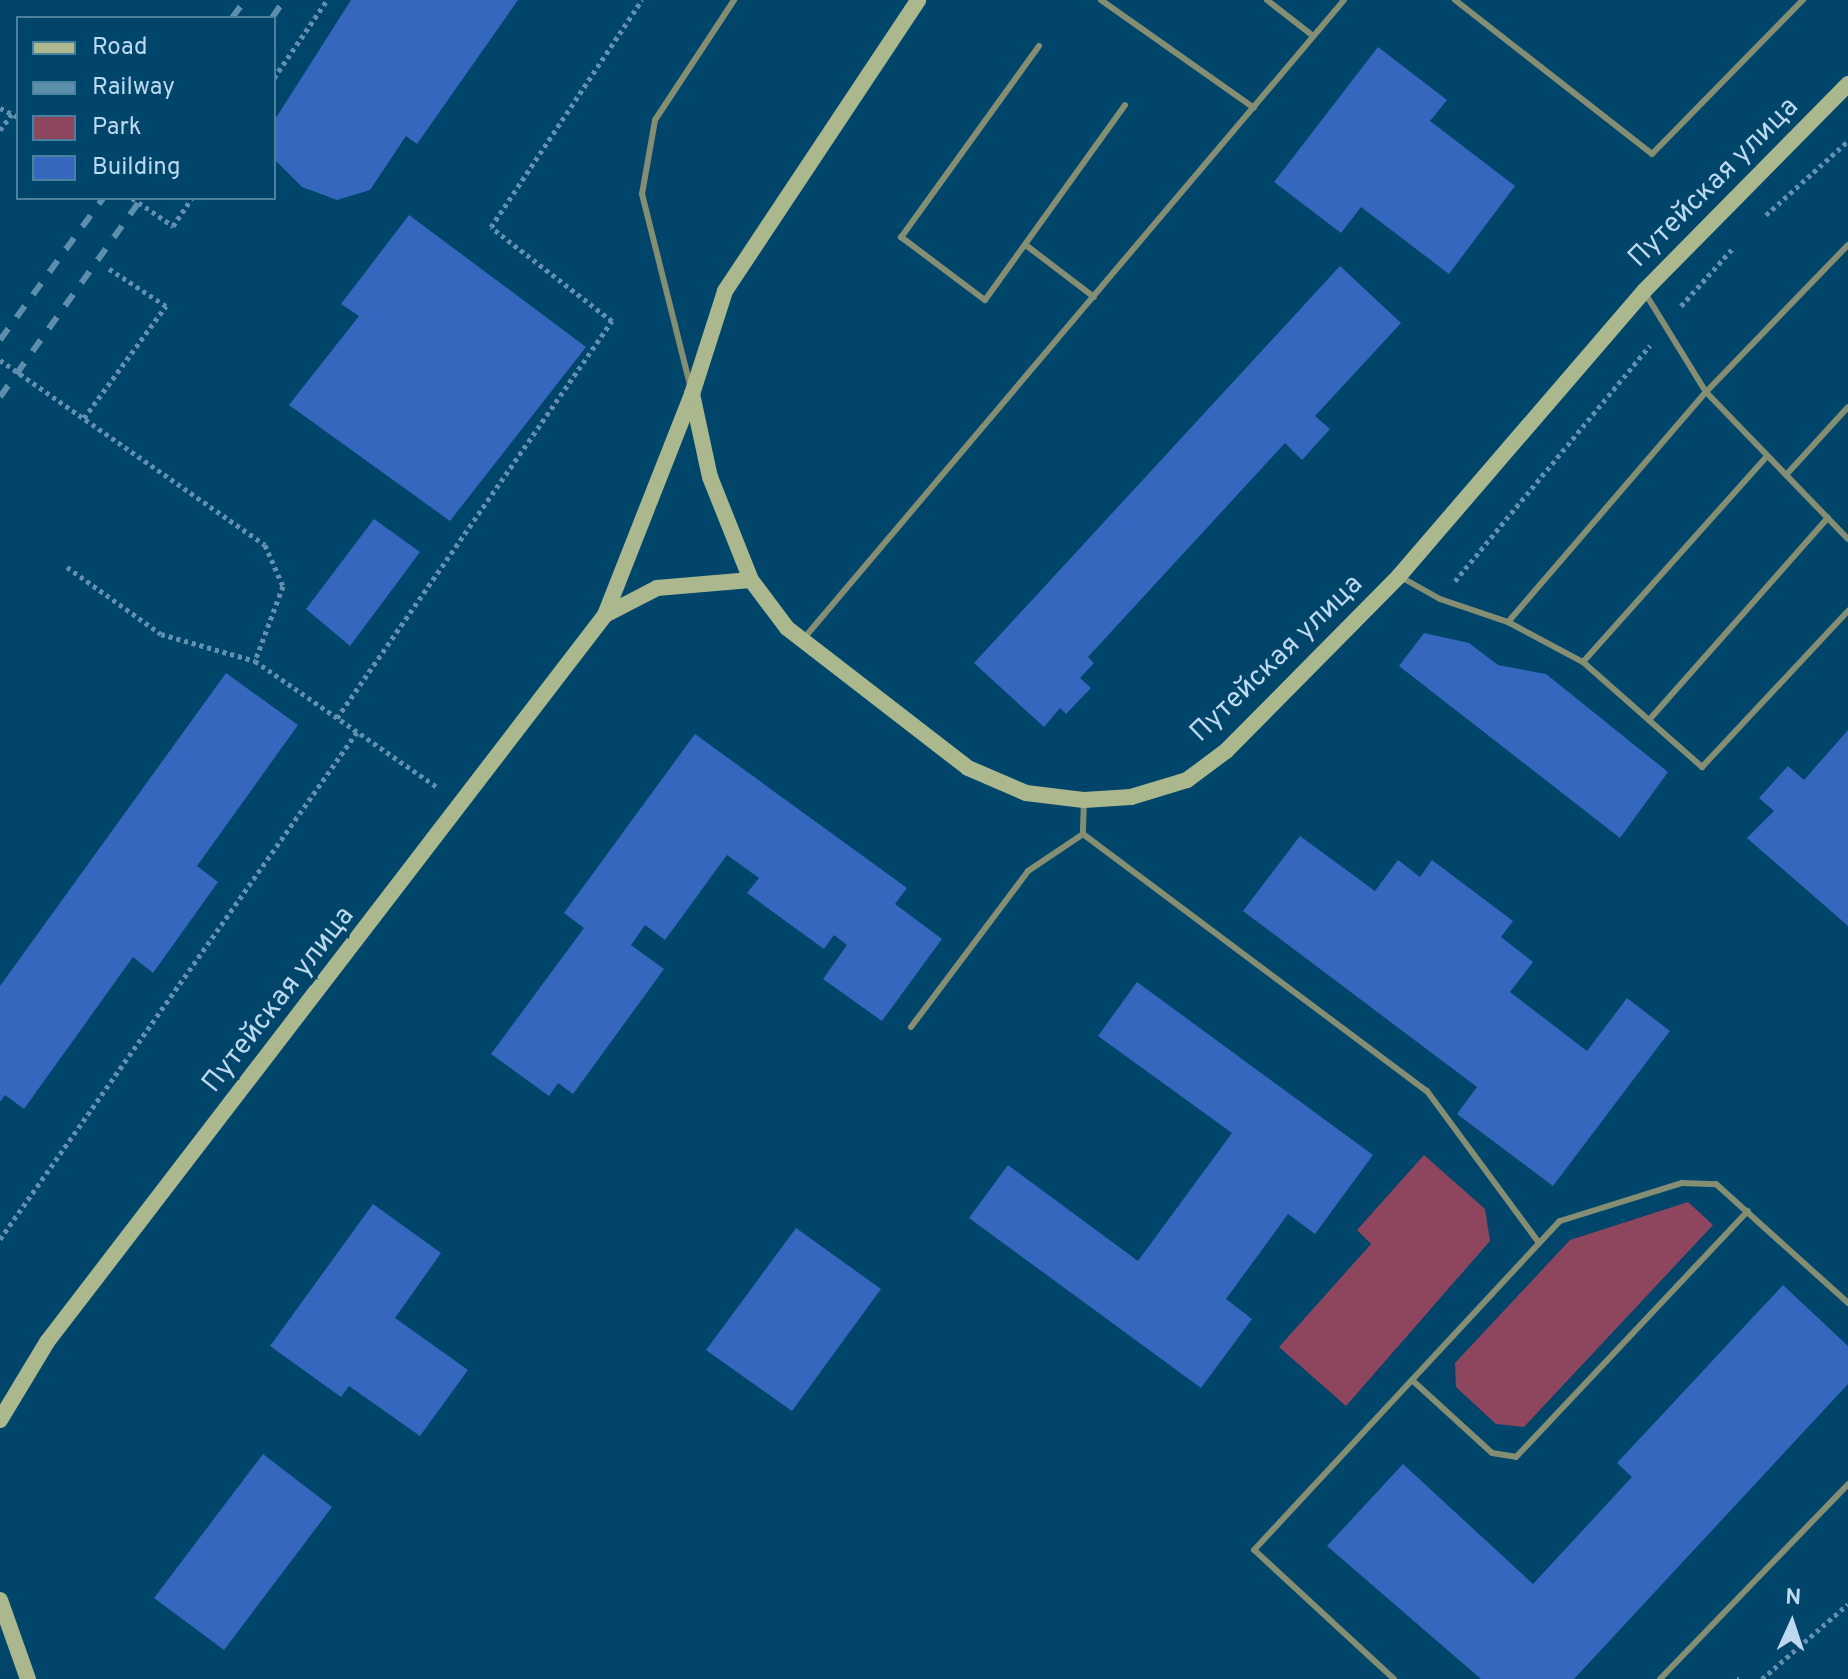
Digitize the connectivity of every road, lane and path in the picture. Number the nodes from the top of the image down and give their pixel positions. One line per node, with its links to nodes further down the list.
1 (327, 0): 12 (path)
2 (642, 0): 49 (path)
3 (734, 0): 32 (lane)
4 (918, 0): 32 (street)
5 (1101, 0): 16 (lane)
6 (1267, 0): 10 (lane)
7 (1344, 0): 10 (lane)
8 (1455, 0): 9 (lane)
9 (1803, 0)
10 (1313, 36): 16 (lane)
11 (1039, 46): 25 (lane)
12 (276, 75)
13 (1848, 84): 27 (street, Путейская улица)
14 (1125, 105): 25 (lane)
15 (0, 108): 17 (path)
16 (1254, 108): 28 (lane)
17 (15, 116): 18 (path)
18 (0, 130)
19 (1848, 141): 22 (path)
20 (135, 200): 21 (path)
21 (191, 200)
22 (1754, 227)
23 (1744, 237): 29 (path)
24 (1848, 245): 31 (lane)
25 (1027, 246): 28 (lane)
26 (108, 268): 34 (path)
27 (1644, 291): 29 (lane); 40 (street, Путейская улица)
28 (1094, 297): 46 (lane)
29 (1666, 325): 31 (lane); 42 (path)
30 (0, 360): 34 (path)
31 (1706, 392): 35 (lane); 45 (lane)
32 (692, 394): 41 (street, Путейская улица); 44 (street)
33 (1848, 407): 36 (lane)
34 (84, 418): 47 (path)
35 (1767, 456): 36 (lane); 48 (lane)
36 (1786, 475): 37 (lane)
37 (1828, 518): 38 (lane); 50 (lane)
38 (1848, 539)
39 (67, 567): 47 (path)
40 (1399, 576): 42 (lane); 52 (street, Путейская улица)
41 (751, 580): 44 (street); 46 (street, Путейская улица)
42 (1440, 599): 45 (lane)
43 (1848, 611): 50 (lane)
44 (605, 615): 53 (street, Путейская улица)
45 (1508, 622): 48 (lane)
46 (802, 640): 52 (street, Путейская улица)
47 (255, 661): 49 (path)
48 (1583, 662): 50 (lane)
49 (337, 718): 51 (path)
50 (1649, 720)
51 (357, 732): 53 (path); 57 (path)
52 (1084, 800): 54 (lane)
53 (463, 804): 61 (street, Путейская улица)
54 (1083, 834): 55 (lane); 58 (lane)
55 (911, 1027)
56 (1748, 1211): 58 (lane); 59 (lane); 60 (lane)
57 (0, 1239)
58 (1539, 1243): 60 (lane)
59 (1848, 1303)
60 (1412, 1380): 66 (lane)
61 (0, 1420)
62 (1848, 1484): 67 (lane)
63 (0, 1600): 65 (street)
64 (1848, 1604): 68 (path)
65 (28, 1679)
66 (1394, 1679)
67 (1660, 1679)
68 (1762, 1679)

